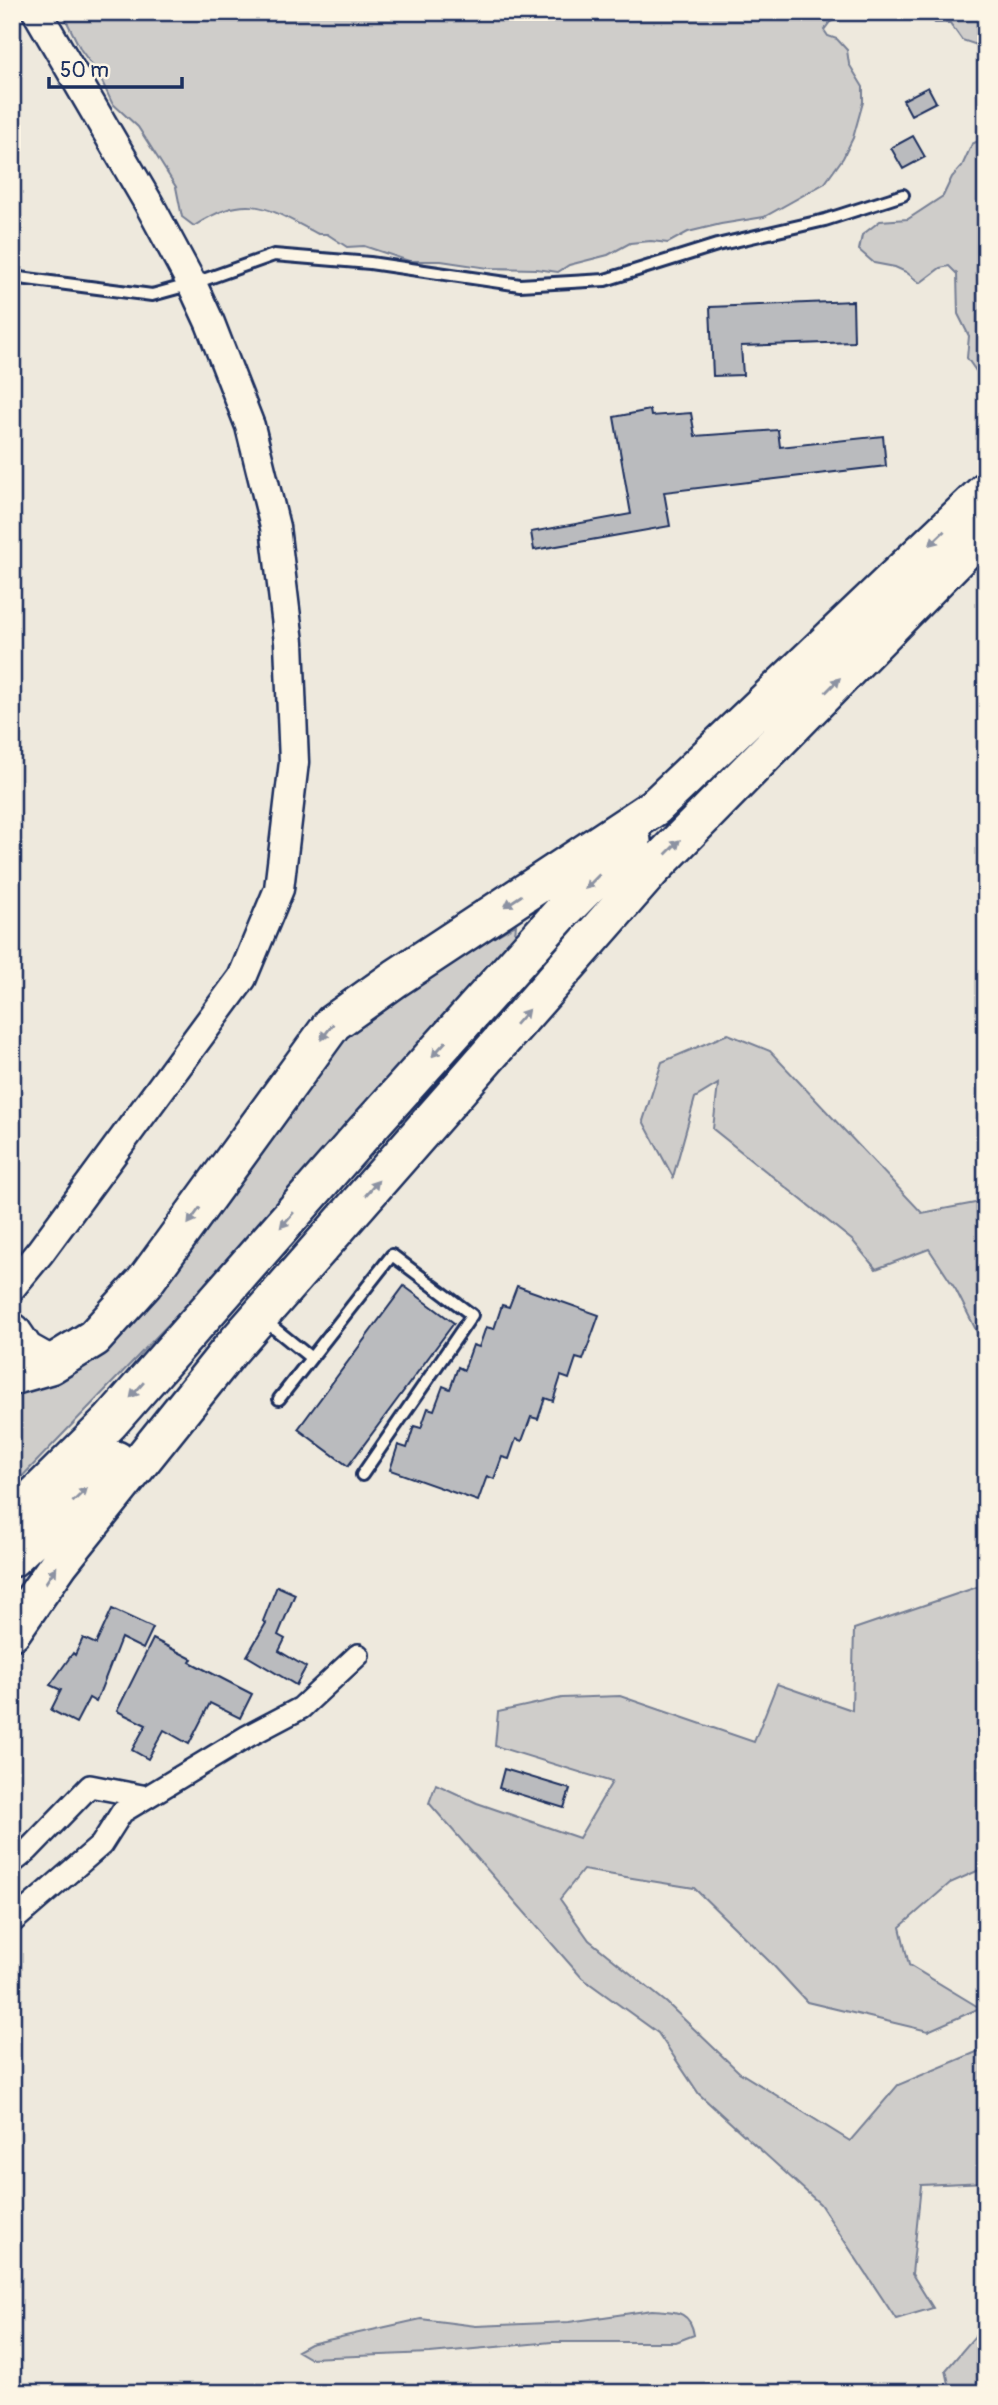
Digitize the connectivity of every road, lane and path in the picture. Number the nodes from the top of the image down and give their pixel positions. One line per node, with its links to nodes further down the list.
1 (37, 12): 4 (street)
2 (903, 195): 4 (lane)
3 (12, 277): 4 (lane)
4 (192, 284): 8 (street)
5 (986, 491): 7 (highway, one-way to 7)
6 (986, 529): 9 (highway, one-way to 6)
7 (865, 607): 13 (highway, one-way to 13); 17 (highway, one-way to 17)
8 (12, 1286)
9 (259, 1316): 11 (highway); 12 (lane)
10 (12, 1332): 13 (highway)
11 (230, 1350): 18 (highway, one-way to 11); 19 (highway, one-way to 11)
12 (311, 1358): 15 (lane); 16 (lane)
13 (50, 1365): 14 (highway)
14 (12, 1376)
15 (279, 1399)
16 (362, 1475)
17 (12, 1519)
18 (12, 1558)
19 (12, 1631)
20 (358, 1655): 21 (street)
21 (147, 1797): 22 (street); 23 (street)
22 (12, 1863)
23 (12, 1922)

